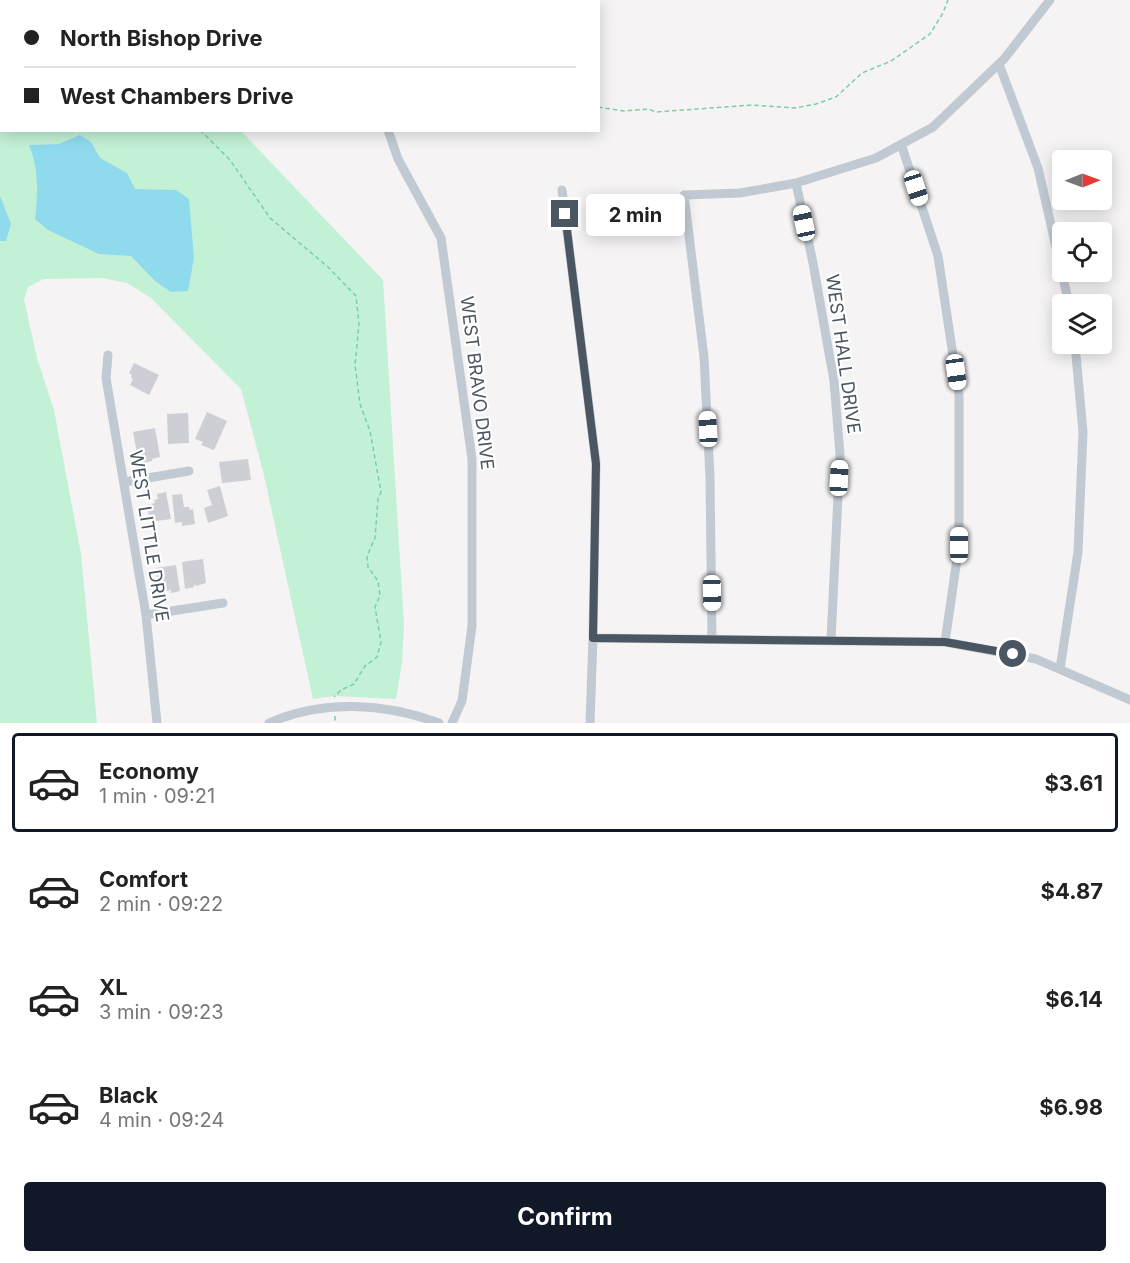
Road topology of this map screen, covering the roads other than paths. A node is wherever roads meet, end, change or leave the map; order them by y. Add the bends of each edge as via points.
1 (1050, 0) edge
2 (999, 64) junction
3 (389, 132) edge
4 (902, 144) junction
5 (796, 183) junction
6 (562, 190) dead end
7 (1068, 294) edge
8 (1076, 354) edge
9 (108, 355) dead end
10 (189, 471) dead end
11 (124, 482) junction
12 (223, 603) dead end
13 (146, 615) junction
14 (593, 638) junction
15 (712, 639) junction
16 (831, 640) junction
17 (945, 642) junction
18 (1060, 669) junction
19 (1130, 700) edge
20 (157, 723) edge
21 (269, 723) edge
22 (439, 723) edge
23 (452, 723) edge
24 (590, 723) edge

1 - 2 street
2 - 4 street via 933,127
2 - 7 street via 1038,168
3 - 23 street, WEST BRAVO DRIVE via 398,159 441,238 472,459 472,626 462,701
4 - 5 street via 876,158
4 - 17 street via 938,256 959,396 959,545
5 - 15 street via 740,193 684,195 704,357
5 - 16 street, WEST HALL DRIVE via 834,381 840,455
6 - 14 street via 596,464
8 - 18 street via 1083,432 1078,552
9 - 11 street, WEST LITTLE DRIVE via 106,378
10 - 11 street
11 - 13 street, WEST LITTLE DRIVE
12 - 13 street
13 - 20 street, WEST LITTLE DRIVE
14 - 15 street
14 - 24 street
15 - 16 street
16 - 17 street
17 - 18 street via 1036,659
18 - 19 street
21 - 22 street via 288,714 366,706 411,713

